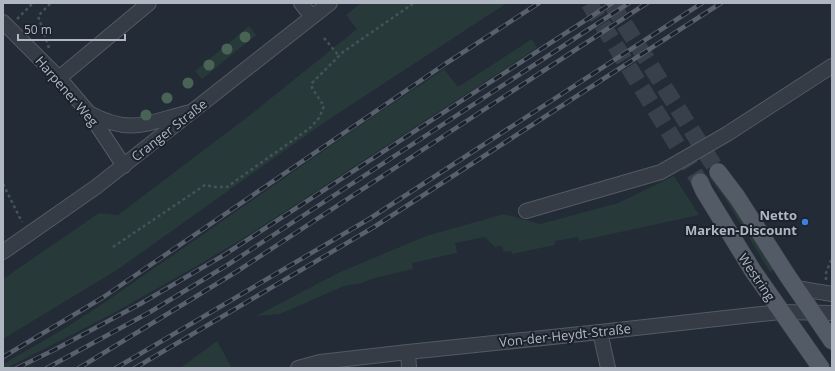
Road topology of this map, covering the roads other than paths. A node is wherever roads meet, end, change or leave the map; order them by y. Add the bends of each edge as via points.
1 (149, 3) edge
2 (301, 3) edge
3 (330, 3) edge
4 (312, 17) junction
5 (3, 22) edge
6 (832, 66) edge
7 (59, 78) junction
8 (195, 111) junction
9 (89, 113) junction
10 (124, 166) junction
11 (718, 172) tunnel mouth
12 (700, 182) tunnel mouth
13 (526, 211) dead end
14 (3, 252) edge
15 (796, 288) junction
16 (830, 294) edge
17 (781, 312) junction
18 (812, 312) junction
19 (832, 313) edge
20 (600, 332) junction
21 (832, 341) edge
22 (408, 352) junction
23 (298, 368) edge
24 (409, 368) edge
25 (608, 368) edge
26 (820, 368) edge

1 - 7 street
2 - 4 street
3 - 4 street, Cranger Straße
4 - 8 street, Cranger Straße
5 - 7 street, Harpener Weg
6 - 13 street via 727,134 660,172
7 - 9 street, Harpener Weg
8 - 9 street via 150,124 132,126 103,121
8 - 10 street, Cranger Straße
9 - 10 street, Harpener Weg
10 - 14 street, Cranger Straße
11 - 15 main road, Westring via 738,196
12 - 17 main road, Westring via 732,239
15 - 16 street
15 - 18 main road, Westring
17 - 18 street, Von-der-Heydt-Straße
17 - 20 street, Von-der-Heydt-Straße
17 - 26 main road, Westring
18 - 19 street, Von-der-Heydt-Straße
18 - 21 main road, Westring
20 - 22 street, Von-der-Heydt-Straße
20 - 25 street
22 - 23 street, Von-der-Heydt-Straße via 320,362
22 - 24 street

